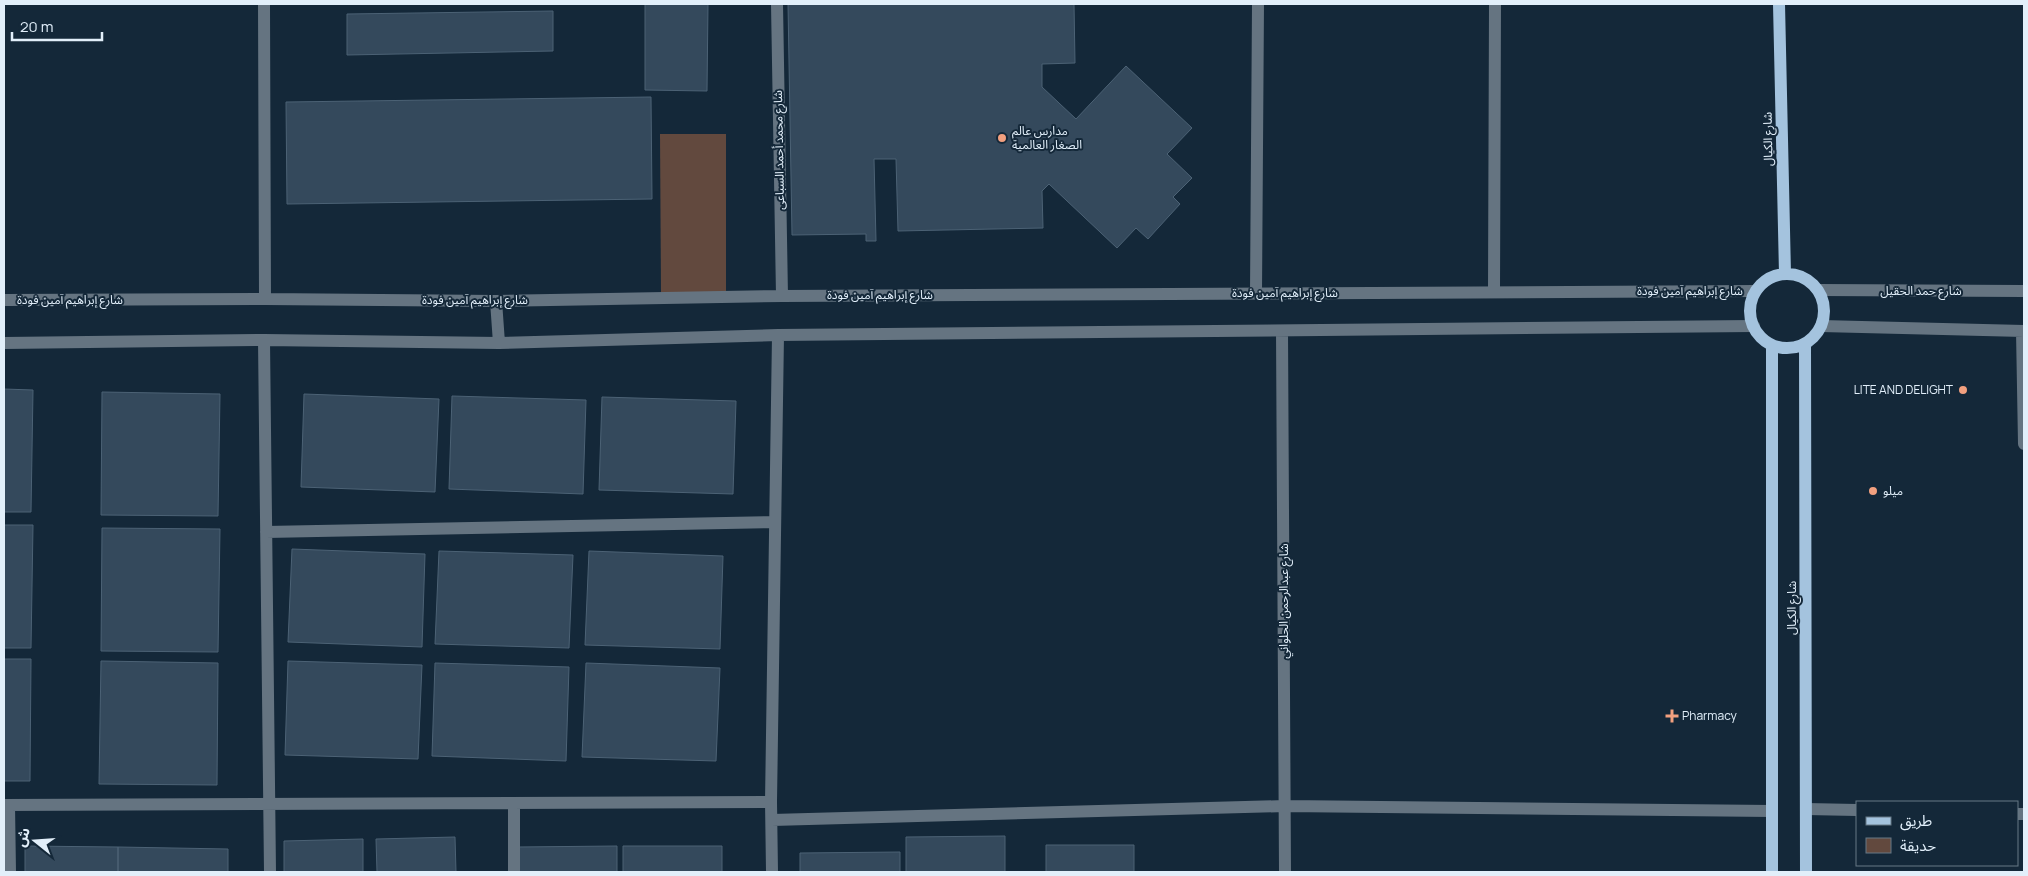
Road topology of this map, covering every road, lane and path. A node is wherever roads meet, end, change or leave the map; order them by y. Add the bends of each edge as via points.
1 (264, 4) edge
2 (777, 4) edge
3 (1258, 4) edge
4 (1495, 4) edge
5 (1779, 4) edge
6 (1785, 274) junction
7 (1756, 290) junction
8 (1818, 290) junction
9 (2024, 291) edge
10 (1494, 292) junction
11 (1256, 293) junction
12 (782, 296) junction
13 (265, 299) junction
14 (4, 300) edge
15 (496, 301) junction
16 (1754, 326) junction
17 (1821, 326) junction
18 (1282, 331) junction
19 (2023, 331) edge
20 (778, 335) junction
21 (264, 340) junction
22 (4, 343) edge
23 (499, 343) junction
24 (1805, 344) junction
25 (1772, 345) junction
26 (2024, 444) edge
27 (775, 522) junction
28 (266, 532) junction
29 (771, 802) junction
30 (514, 803) junction
31 (269, 804) junction
32 (6, 805) edge
33 (1285, 806) junction
34 (1806, 809) junction
35 (1856, 810) edge
36 (1772, 811) junction
37 (772, 820) junction
38 (10, 872) edge
39 (270, 872) edge
40 (514, 872) edge
41 (772, 872) edge
42 (1285, 872) edge
43 (1772, 872) edge
44 (1806, 872) edge

1 - 13 street
2 - 12 street, شارع محمد أحمد السباعى
3 - 11 street
4 - 10 street
5 - 6 main road, شارع الكيال
6 - 7 main road via 1769,278
6 - 8 main road via 1805,278
7 - 10 street, شارع إبراهيم آمين فودة
7 - 16 main road via 1750,309
8 - 9 street, شارع حمد الحقيل
8 - 17 main road via 1824,308
10 - 11 street, شارع إبراهيم آمين فودة
11 - 12 street, شارع إبراهيم آمين فودة
12 - 15 street, شارع إبراهيم آمين فودة
13 - 14 street, شارع إبراهيم آمين فودة
13 - 15 street, شارع إبراهيم آمين فودة
15 - 23 street
16 - 18 street
16 - 25 main road via 1759,335
17 - 19 street
17 - 24 main road
18 - 20 street
18 - 33 street, شارع عبدالرحمن الحلواني
19 - 26 street
20 - 23 street
20 - 27 street
21 - 22 street
21 - 23 street
21 - 28 street
24 - 25 main road via 1793,348
24 - 34 main road, شارع الكيال
25 - 36 main road, شارع الكيال
27 - 28 street
27 - 29 street
28 - 31 street
29 - 30 street
29 - 37 street
30 - 31 street
30 - 40 street
31 - 32 street
31 - 39 street
32 - 38 street
33 - 36 street
33 - 37 street
33 - 42 street, شارع عبدالرحمن الحلواني
34 - 35 street
34 - 44 main road, شارع الكيال
36 - 43 main road, شارع الكيال
37 - 41 street

